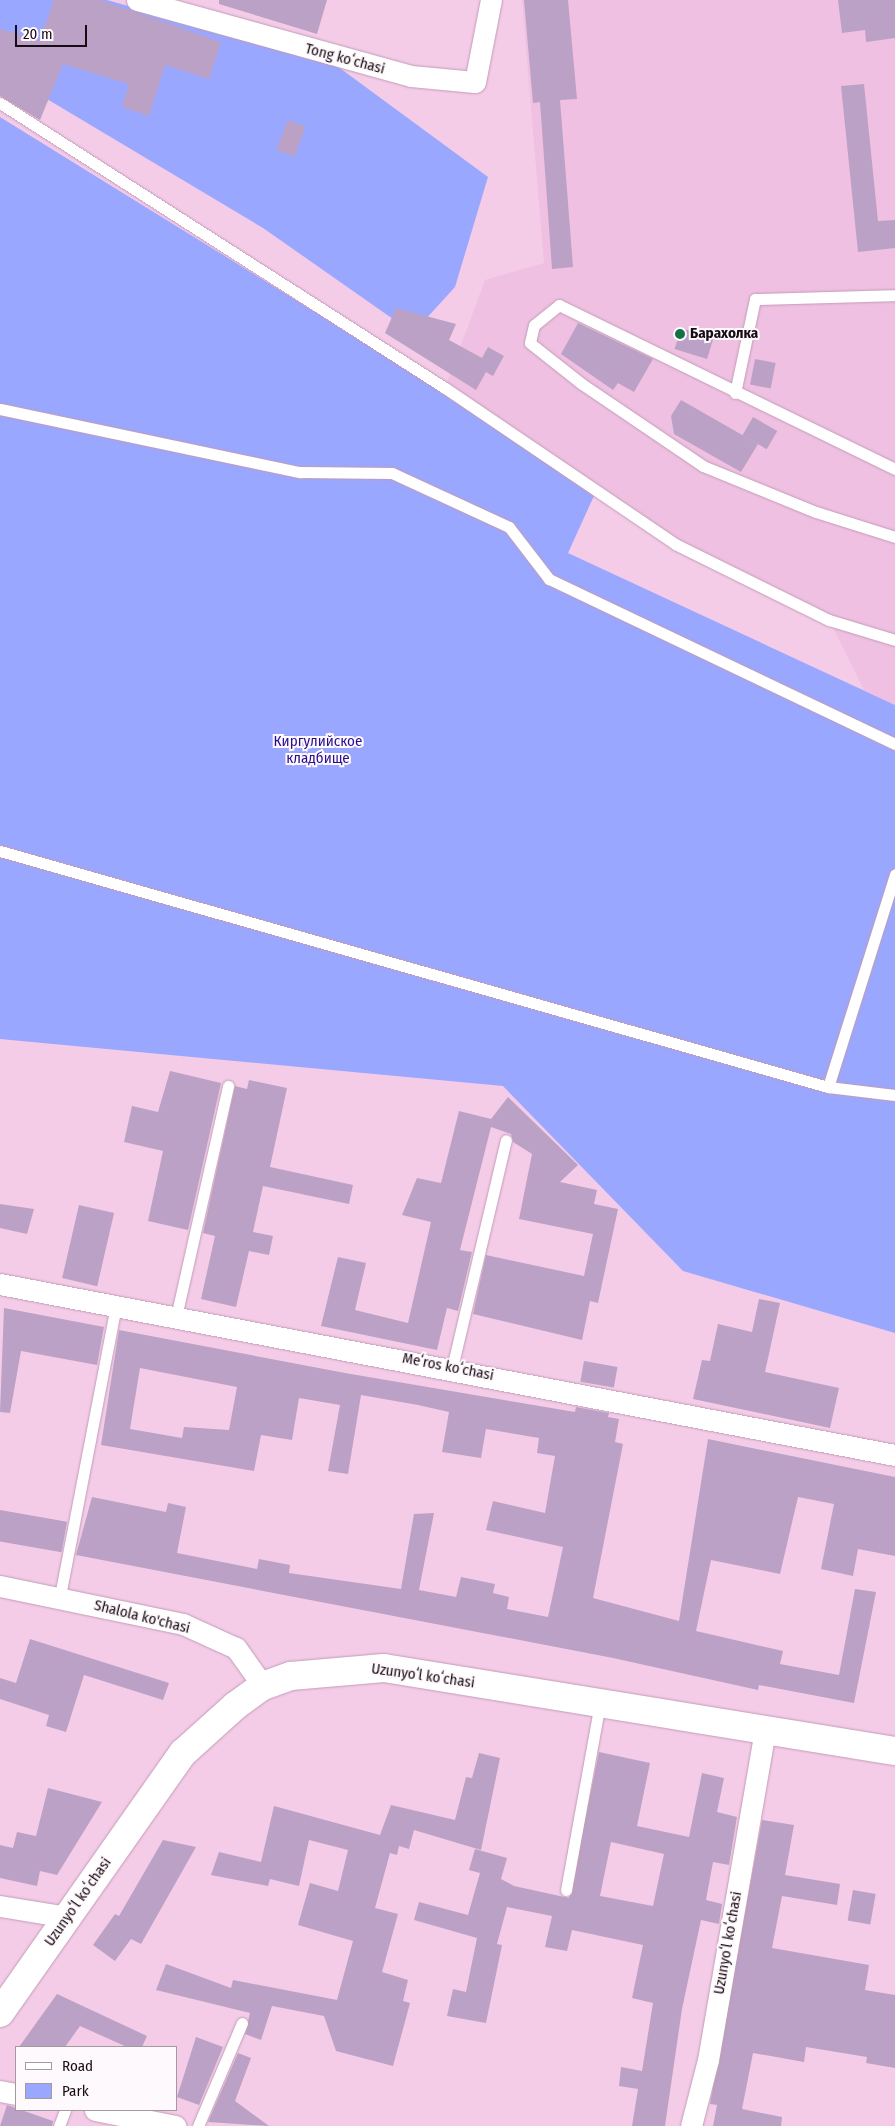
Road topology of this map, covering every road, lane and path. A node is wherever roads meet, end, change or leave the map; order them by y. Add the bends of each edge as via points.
1 (137, 0) edge
2 (491, 0) edge
3 (0, 103) edge
4 (895, 295) edge
5 (735, 393) junction
6 (0, 409) edge
7 (895, 466) edge
8 (895, 537) edge
9 (895, 640) edge
10 (895, 744) edge
11 (0, 851) edge
12 (895, 874) edge
13 (228, 1086) dead end
14 (828, 1087) junction
15 (895, 1095) edge
16 (506, 1140) dead end
17 (0, 1284) edge
18 (116, 1305) junction
19 (176, 1317) junction
20 (452, 1368) junction
21 (895, 1455) edge
22 (0, 1586) edge
23 (60, 1596) junction
24 (263, 1686) junction
25 (600, 1703) junction
26 (765, 1730) junction
27 (895, 1751) edge
28 (566, 1890) dead end
29 (0, 1906) edge
30 (68, 1917) junction
31 (0, 2013) edge
32 (242, 2023) dead end
33 (0, 2091) edge
34 (15, 2094) edge
35 (65, 2111) edge
36 (100, 2111) edge
37 (59, 2126) edge
38 (175, 2126) edge
39 (198, 2126) edge
40 (692, 2126) edge

1 - 2 street, Tong koʻchasi via 411,76 475,82
3 - 9 lane via 445,388 675,544 829,620
4 - 5 lane via 755,299
5 - 7 lane
5 - 8 lane via 559,305 534,325 530,343 582,384 703,466 816,512
6 - 10 lane via 300,472 392,473 509,527 550,579
11 - 14 lane
12 - 14 lane
13 - 19 lane
14 - 15 lane
16 - 20 lane
17 - 18 street, Meʻros koʻchasi
18 - 19 street, Meʻros koʻchasi
18 - 23 lane
19 - 20 street, Meʻros koʻchasi
20 - 21 street, Meʻros koʻchasi
22 - 23 street, Shalola ko'chasi
23 - 24 street, Shalola ko'chasi via 183,1624 236,1648
24 - 25 main road, Uzunyoʻl koʻchasi via 322,1671 384,1668
24 - 30 main road, Uzunyoʻl koʻchasi via 183,1753
25 - 26 main road, Uzunyoʻl koʻchasi
25 - 28 lane
26 - 27 main road, Uzunyoʻl koʻchasi
26 - 40 street, Uzunyoʻl koʻchasi via 708,2060
29 - 30 street
30 - 31 main road, Uzunyoʻl koʻchasi
32 - 39 lane
33 - 34 street
35 - 37 lane
36 - 38 street

